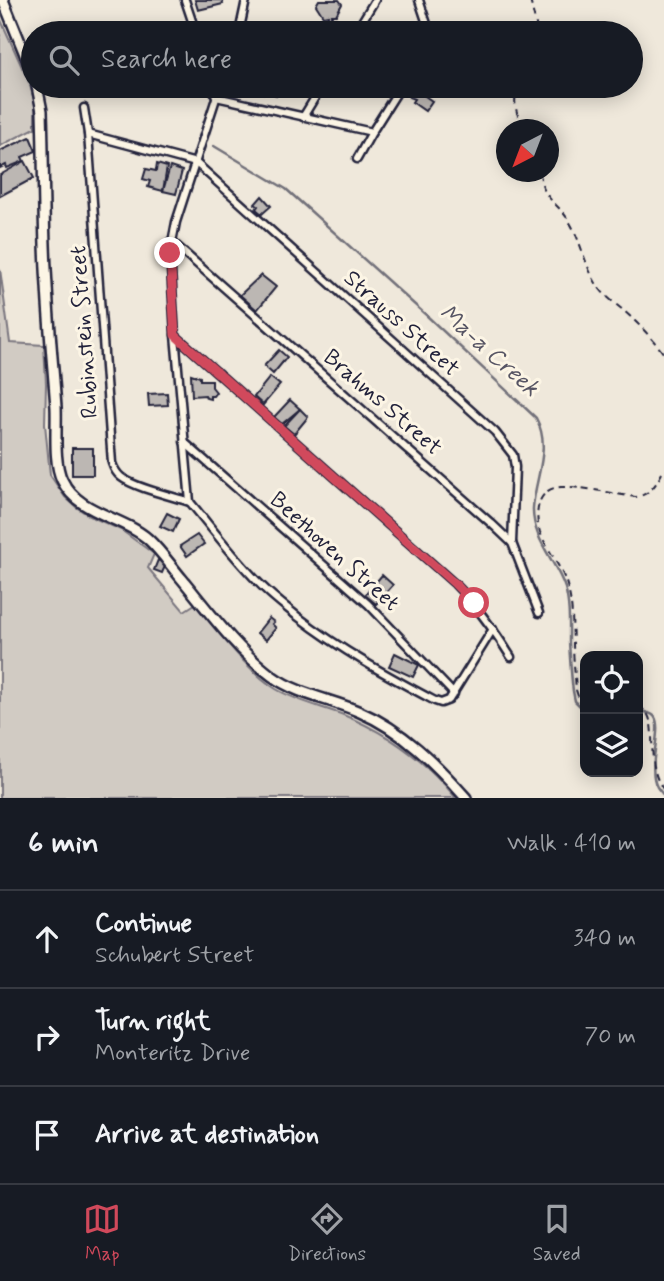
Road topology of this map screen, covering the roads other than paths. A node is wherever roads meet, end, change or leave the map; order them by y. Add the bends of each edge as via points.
1 (3, 0) edge
2 (185, 0) edge
3 (246, 0) edge
4 (375, 0) edge
5 (419, 0) edge
6 (192, 21) edge
7 (242, 21) edge
8 (362, 21) edge
9 (426, 21) edge
10 (21, 44) edge
11 (39, 98) edge
12 (216, 98) edge
13 (220, 98) edge
14 (315, 98) edge
15 (393, 98) edge
16 (84, 108) dead end
17 (303, 117) junction
18 (372, 132) junction
19 (88, 134) junction
20 (357, 159) dead end
21 (196, 163) junction
22 (171, 241) junction
23 (175, 335) junction
24 (184, 443) junction
25 (190, 502) junction
26 (512, 543) junction
27 (539, 613) dead end
28 (493, 629) junction
29 (511, 657) dead end
30 (454, 694) junction
31 (466, 798) edge

1 - 10 main road
2 - 6 street
3 - 7 street
4 - 8 street
5 - 9 street
11 - 31 main road via 57,462 63,482 90,508 148,539 228,634 272,676 305,694 362,712 387,727 431,760
12 - 21 street
13 - 17 street
14 - 17 street
15 - 18 street
16 - 19 street, Rubinstein Street
17 - 18 street
18 - 20 street
19 - 21 street
19 - 25 street, Rubinstein Street via 112,463 122,478
21 - 22 street
21 - 26 street, Strauss Street via 500,438 513,455
22 - 23 street
22 - 26 street, Brahms Street
23 - 24 street
23 - 28 street via 455,584
24 - 25 street
24 - 30 street, Beethoven Street via 368,604
25 - 30 street via 265,590 321,634 435,701 445,703
26 - 27 street, Brahms Street
28 - 29 street
28 - 30 street

